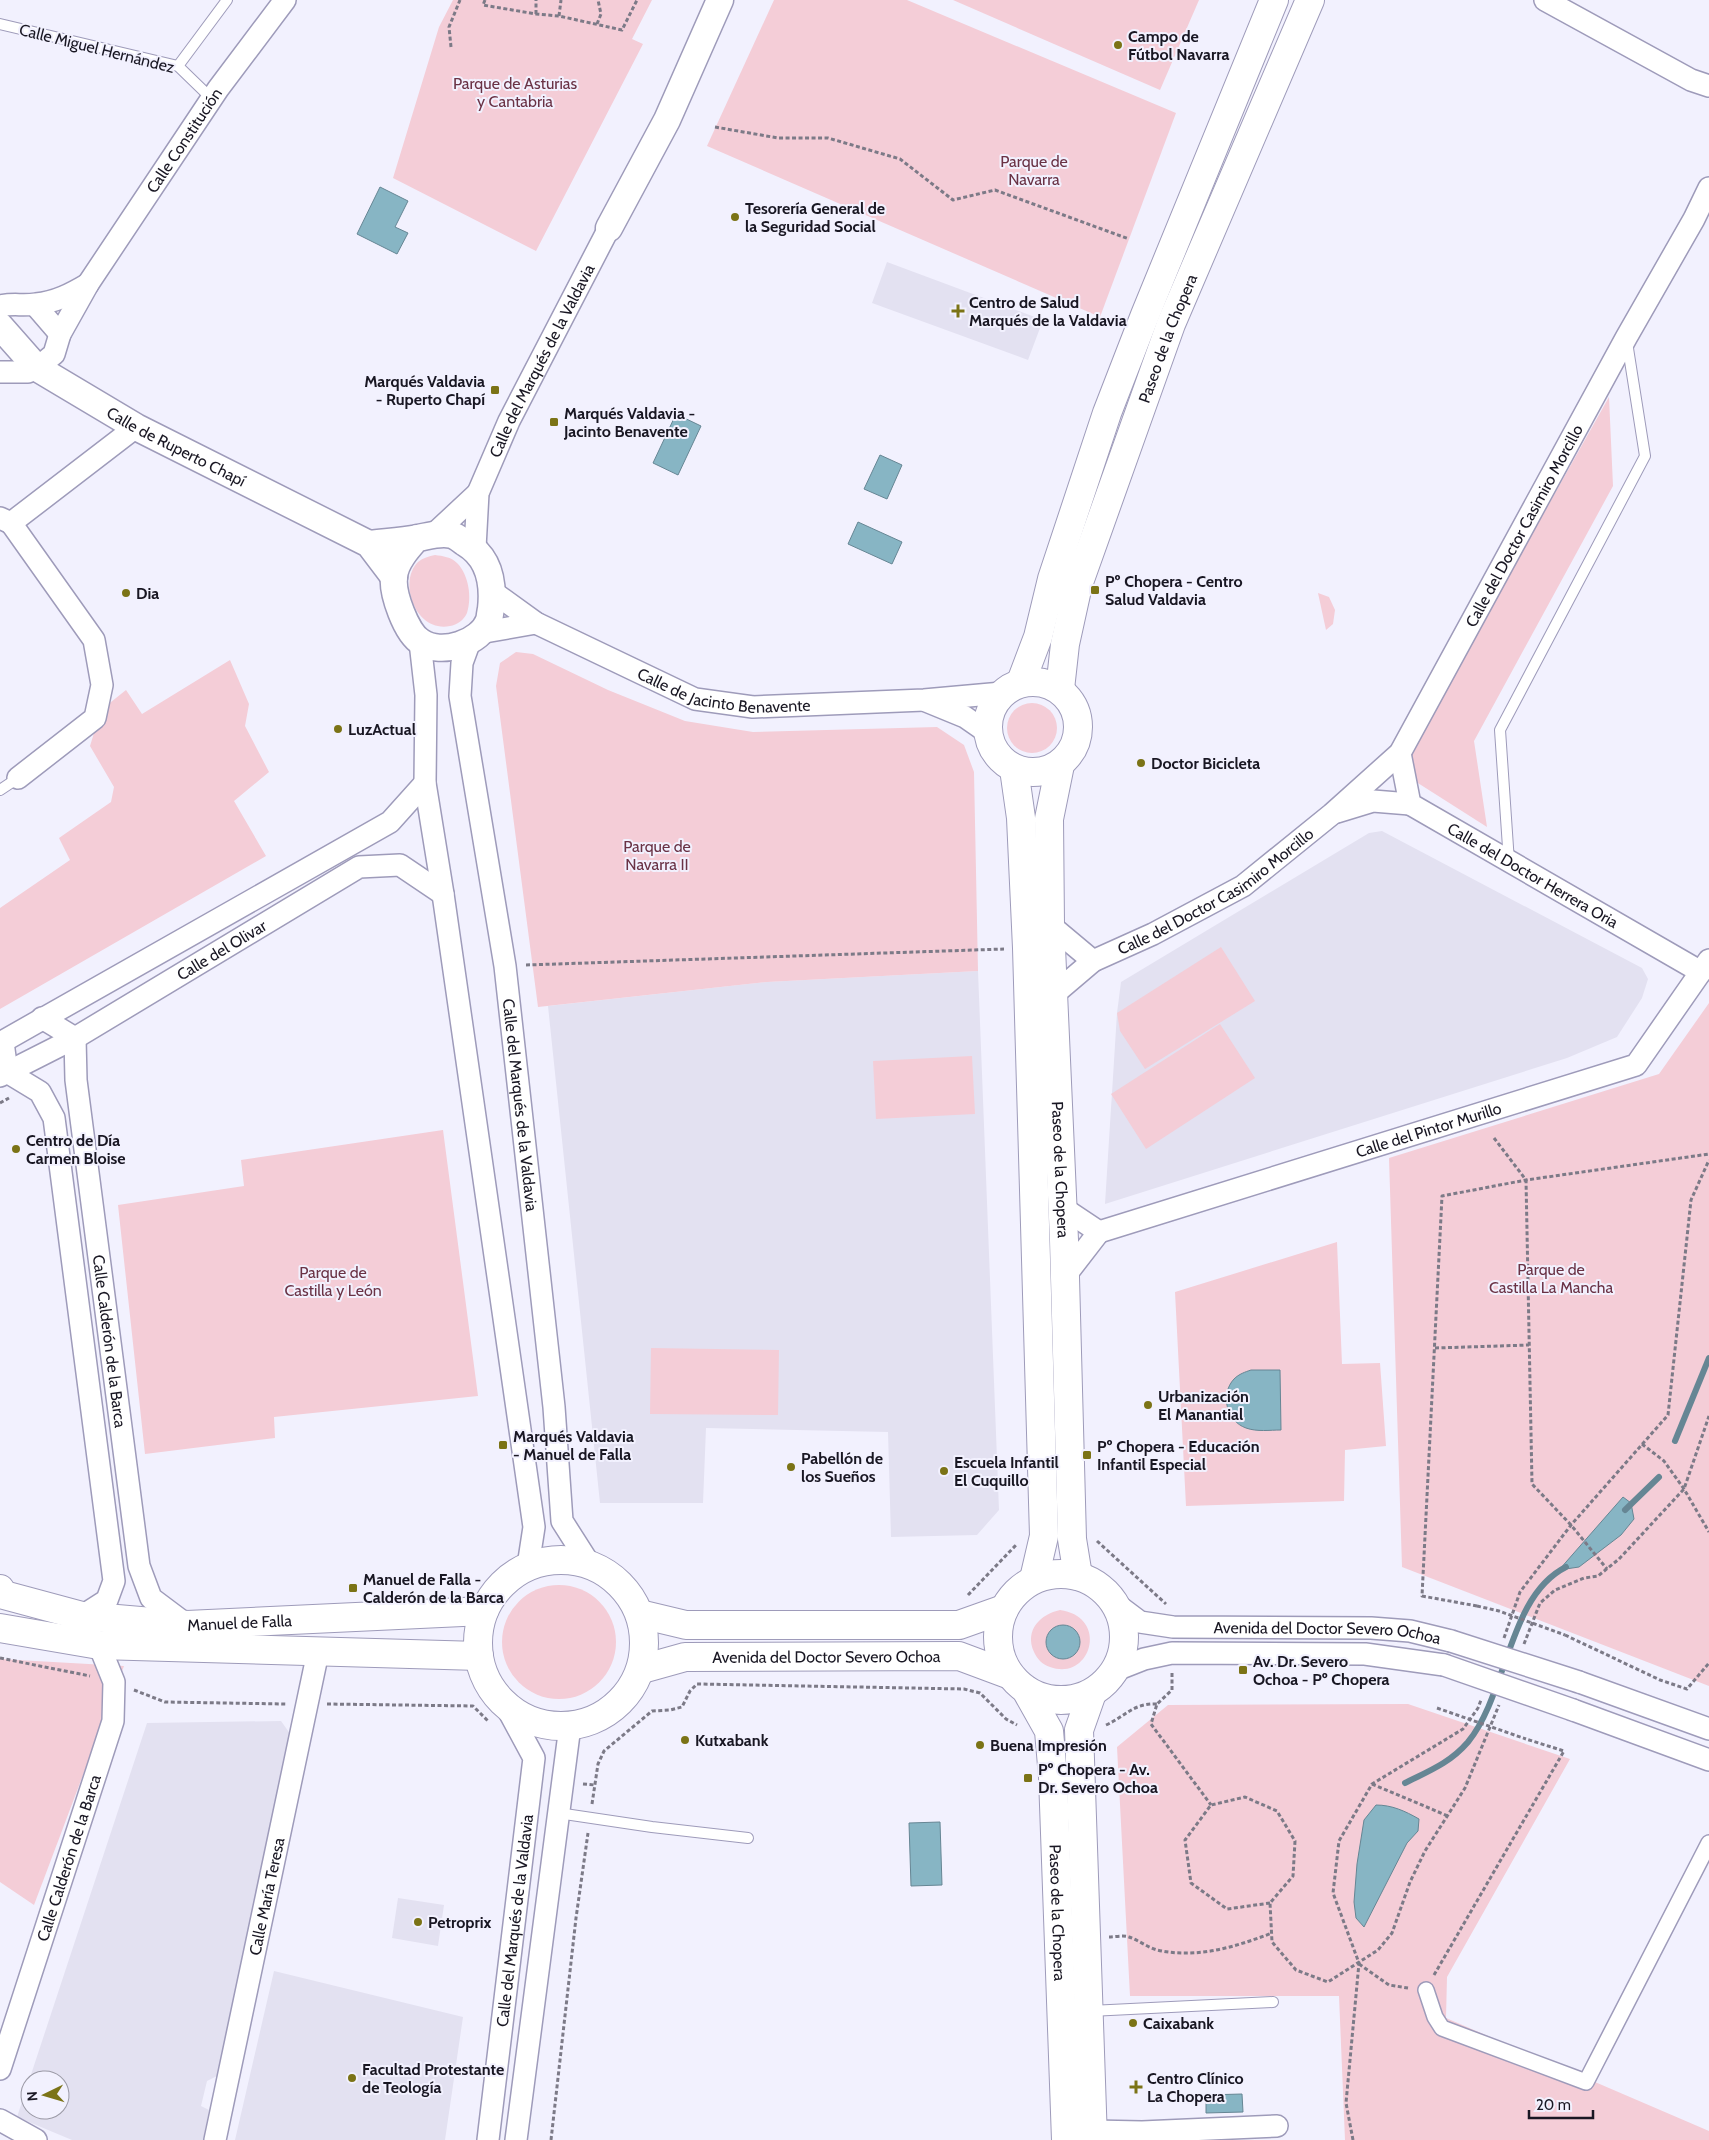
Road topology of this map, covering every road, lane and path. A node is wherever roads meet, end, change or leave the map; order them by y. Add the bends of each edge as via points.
1 (227, 0) edge
2 (285, 0) edge
3 (460, 0) edge
4 (485, 0) edge
5 (536, 0) edge
6 (561, 0) edge
7 (598, 0) edge
8 (637, 0) edge
9 (715, 0) edge
10 (720, 0) edge
11 (1274, 0) edge
12 (1310, 0) edge
13 (1545, 0) edge
14 (536, 14) junction
15 (559, 16) junction
16 (0, 24) edge
17 (597, 24) junction
18 (451, 47) dead end
19 (178, 66) junction
20 (1700, 83) edge
21 (212, 99) junction
22 (1709, 101) edge
23 (715, 127) dead end
24 (1709, 188) edge
25 (1709, 204) edge
26 (1701, 217) edge
27 (609, 228) junction
28 (1129, 239) dead end
29 (88, 284) junction
30 (35, 305) junction
31 (0, 306) edge
32 (0, 326) edge
33 (60, 334) junction
34 (1626, 338) junction
35 (37, 368) junction
36 (0, 372) edge
37 (136, 427) junction
38 (478, 493) junction
39 (6, 520) edge
40 (426, 536) junction
41 (369, 544) junction
42 (474, 548) junction
43 (394, 576) junction
44 (492, 592) junction
45 (536, 623) junction
46 (474, 637) junction
47 (420, 642) junction
48 (1012, 687) junction
49 (1060, 689) junction
50 (924, 700) junction
51 (988, 733) junction
52 (1400, 754) junction
53 (1060, 765) junction
54 (1014, 769) junction
55 (18, 778) joint
56 (425, 784) junction
57 (0, 790) edge
58 (1410, 804) junction
59 (1332, 814) junction
60 (1510, 863) junction
61 (443, 894) junction
62 (1050, 926) junction
63 (1027, 948) junction
64 (1092, 961) junction
65 (505, 966) junction
66 (1705, 966) edge
67 (1053, 995) junction
68 (42, 1018) junction
69 (75, 1038) junction
70 (1, 1043) edge
71 (4, 1074) edge
72 (9, 1098) dead end
73 (0, 1103) edge
74 (1494, 1138) dead end
75 (1709, 1154) edge
76 (1526, 1180) junction
77 (1063, 1208) junction
78 (1099, 1232) junction
79 (1065, 1276) junction
80 (1529, 1345) junction
81 (1435, 1348) junction
82 (1709, 1416) edge
83 (1642, 1444) dead end
84 (1684, 1489) junction
85 (1709, 1532) edge
86 (1044, 1536) junction
87 (1072, 1539) junction
88 (590, 1565) junction
89 (528, 1566) junction
90 (1607, 1569) junction
91 (1078, 1576) junction
92 (1034, 1579) junction
93 (0, 1589) edge
94 (1116, 1604) junction
95 (1004, 1609) junction
96 (484, 1611) junction
97 (640, 1614) junction
98 (82, 1616) junction
99 (187, 1625) junction
100 (959, 1625) junction
101 (1173, 1627) junction
102 (0, 1628) edge
103 (99, 1645) junction
104 (1522, 1649) dead end
105 (318, 1652) junction
106 (1172, 1654) junction
107 (479, 1656) junction
108 (0, 1658) edge
109 (1709, 1663) edge
110 (642, 1669) junction
111 (1116, 1670) junction
112 (114, 1682) junction
113 (1018, 1683) junction
114 (1092, 1693) junction
115 (307, 1704) junction
116 (1500, 1704) dead end
117 (994, 1707) dead end
118 (1437, 1708) dead end
119 (501, 1718) junction
120 (570, 1726) junction
121 (1709, 1729) edge
122 (1709, 1760) edge
123 (563, 1782) junction
124 (1372, 1784) dead end
125 (595, 1785) junction
126 (1211, 1805) junction
127 (558, 1813) junction
128 (1448, 1816) junction
129 (590, 1818) junction
130 (748, 1838) dead end
131 (1709, 1843) edge
132 (1270, 1903) junction
133 (1272, 1933) junction
134 (1127, 1936) dead end
135 (1358, 1963) junction
136 (1426, 1990) junction
137 (1273, 2002) dead end
138 (1089, 2011) junction
139 (0, 2069) edge
140 (0, 2120) edge
141 (1276, 2126) dead end
142 (1093, 2136) edge
143 (36, 2140) edge
144 (215, 2140) edge
145 (488, 2140) edge
146 (516, 2140) edge
147 (551, 2140) edge
148 (1066, 2140) edge

1 - 19 lane
2 - 21 street, Calle Constitución
3 - 18 path via 449,27
4 - 14 path via 483,5
5 - 14 path
6 - 15 path
7 - 17 path via 601,14
8 - 17 path via 622,30
9 - 27 street, Calle del Marqués de la Valdavia via 684,47 622,176
10 - 27 street, Calle del Marqués de la Valdavia via 667,120
11 - 48 main road, Paseo de la Chopera via 1107,413 1052,579 1038,637
12 - 49 main road, Paseo de la Chopera via 1171,324 1078,585 1065,644
13 - 20 street
14 - 15 path
15 - 17 path
16 - 19 lane, Calle Miguel Hernández
19 - 21 lane, Calle Miguel Hernández
20 - 22 street
21 - 29 street, Calle Constitución
23 - 28 path via 778,138 828,138 900,159 954,200 995,190
24 - 26 street, Calle del Doctor Casimiro Morcillo
25 - 26 street, Calle del Doctor Casimiro Morcillo
26 - 34 street, Calle del Doctor Casimiro Morcillo
27 - 38 street, Calle del Marqués de la Valdavia via 509,421
29 - 30 street, Calle Constitución via 60,299
29 - 33 street, Calle Constitución
30 - 31 street, Calle Constitución via 10,303
30 - 33 street
32 - 35 street, Calle de Ruperto Chapí
33 - 35 street, Calle Constitución via 54,354
34 - 52 street, Calle del Doctor Casimiro Morcillo
34 - 60 lane via 1645,456 1500,730
35 - 36 street via 28,372
35 - 37 street, Calle de Ruperto Chapí
37 - 39 street
37 - 41 street, Calle de Ruperto Chapí
38 - 40 street, Calle del Marqués de la Valdavia
38 - 42 street, Calle del Marqués de la Valdavia
39 - 55 street via 94,640 102,685 95,718
40 - 41 street
40 - 42 street via 452,535
40 - 43 street via 406,550
41 - 43 street, Calle de Ruperto Chapí
42 - 44 street via 489,568
43 - 47 street via 398,606
44 - 45 street, Calle de Jacinto Benavente
44 - 46 street via 489,621
45 - 46 street
45 - 50 street, Calle de Jacinto Benavente via 695,699 753,707
46 - 47 street via 451,647 438,648
46 - 65 street, Calle del Marqués de la Valdavia via 462,663 460,696
47 - 56 street via 426,695
48 - 49 main road via 1042,681
48 - 50 street, Calle de Jacinto Benavente
48 - 51 main road via 990,711
49 - 53 main road via 1074,706 1080,727 1074,748
50 - 51 street via 965,717
51 - 54 main road via 996,754
52 - 58 street
52 - 59 street, Calle del Doctor Casimiro Morcillo
53 - 54 main road via 1029,773
53 - 62 main road, Paseo de la Chopera via 1049,819
54 - 63 main road, Paseo de la Chopera via 1021,818
55 - 57 lane
56 - 61 street
56 - 68 street, Calle del Olivar via 390,822
58 - 59 street, Calle del Doctor Casimiro Morcillo via 1373,801
58 - 60 street, Calle del Doctor Herrera Oria
59 - 64 street, Calle del Doctor Casimiro Morcillo via 1243,886 1153,934
60 - 66 street, Calle del Doctor Herrera Oria
61 - 69 street, Calle del Olivar via 400,865 359,867
61 - 89 street via 534,1527
62 - 64 street
62 - 67 main road, Paseo de la Chopera
63 - 65 path
63 - 86 main road, Paseo de la Chopera
64 - 67 street, Calle del Doctor Casimiro Morcillo
65 - 88 street, Calle del Marqués de la Valdavia via 553,1397 562,1521
66 - 78 street, Calle del Pintor Murillo via 1636,1065
67 - 77 main road, Paseo de la Chopera
68 - 69 street
68 - 70 street, Calle del Olivar
69 - 71 street, Calle del Olivar
69 - 99 street, Calle Calderón de la Barca via 76,1080 139,1566 151,1598
70 - 71 street
71 - 98 street, Calle Calderón de la Barca via 40,1092 54,1118 114,1581 107,1600
72 - 73 path
74 - 76 path
75 - 76 path
76 - 80 path
76 - 81 path via 1442,1196
77 - 78 street
77 - 79 main road, Paseo de la Chopera
78 - 79 street
79 - 87 main road, Paseo de la Chopera
80 - 81 path
80 - 90 path via 1532,1484
81 - 109 path, bridge via 1422,1596 1499,1610 1565,1635 1660,1680 1687,1689
82 - 84 path
83 - 84 path via 1664,1462
84 - 85 path
84 - 90 path
86 - 92 main road, Paseo de la Chopera
86 - 100 path via 1022,1539 974,1589 960,1604
87 - 91 main road, Paseo de la Chopera
87 - 101 path via 1099,1541 1170,1608
88 - 89 main road via 562,1560
88 - 97 main road via 625,1589
89 - 96 main road via 504,1583
90 - 104 path via 1598,1576 1555,1590 1540,1603
91 - 92 main road via 1056,1574
91 - 94 main road via 1100,1586
92 - 95 main road via 1016,1592
93 - 98 main road, Manuel de Falla via 4,1595
94 - 101 street, Avenida del Doctor Severo Ochoa via 1140,1622
94 - 111 main road via 1123,1620 1125,1637 1123,1654
95 - 100 main road, Avenida del Doctor Severo Ochoa
95 - 113 main road via 998,1632 1000,1654
96 - 99 main road, Manuel de Falla
96 - 107 main road via 478,1639
97 - 100 main road, Avenida del Doctor Severo Ochoa via 686,1625
97 - 110 main road via 645,1640
98 - 99 main road, Manuel de Falla
101 - 121 street, Avenida del Doctor Severo Ochoa, bridge via 1410,1631 1579,1682
102 - 103 main road, Manuel de Falla
103 - 105 main road, Manuel de Falla
103 - 112 street, Calle Calderón de la Barca
105 - 107 main road, Manuel de Falla
105 - 115 street, Calle María Teresa
106 - 111 street, Avenida del Doctor Severo Ochoa via 1144,1659
106 - 122 street, Avenida del Doctor Severo Ochoa, bridge via 1365,1654 1444,1665
106 - 126 path via 1172,1690 1157,1704 1151,1724
107 - 119 main road
108 - 112 path
110 - 113 main road, Avenida del Doctor Severo Ochoa via 685,1657 960,1656
110 - 120 main road via 630,1691 610,1712
111 - 114 main road via 1106,1684
112 - 115 path via 166,1702
112 - 139 street, Calle Calderón de la Barca via 113,1721
113 - 114 main road via 1047,1700 1070,1700
113 - 148 main road, Paseo de la Chopera via 1048,1731 1053,1777
114 - 138 main road, Paseo de la Chopera via 1079,1730
115 - 119 path via 473,1706
115 - 144 street, Calle María Teresa
116 - 128 path via 1465,1788
117 - 125 path via 980,1693 964,1689 697,1684 682,1707 652,1711 604,1751
118 - 136 path, bridge via 1564,1751
119 - 120 main road
119 - 145 street, Calle del Marqués de la Valdavia via 534,1758
120 - 123 street, Calle del Marqués de la Valdavia
123 - 125 path
123 - 127 street, Calle del Marqués de la Valdavia
124 - 128 path
125 - 129 path
126 - 132 path via 1185,1840 1191,1883 1227,1909
126 - 132 path via 1245,1797 1277,1811 1296,1841 1292,1876
127 - 129 lane
127 - 146 street, Calle del Marqués de la Valdavia
128 - 135 path via 1410,1882 1392,1933 1378,1950
129 - 130 lane
129 - 147 path
131 - 136 street via 1586,2082 1442,2028
132 - 133 path
133 - 134 path via 1235,1946 1190,1953 1156,1950
133 - 135 path via 1272,1942 1296,1970 1328,1982
135 - 136 path via 1390,1985
137 - 138 lane
138 - 142 main road, Paseo de la Chopera
140 - 143 street
141 - 142 street

